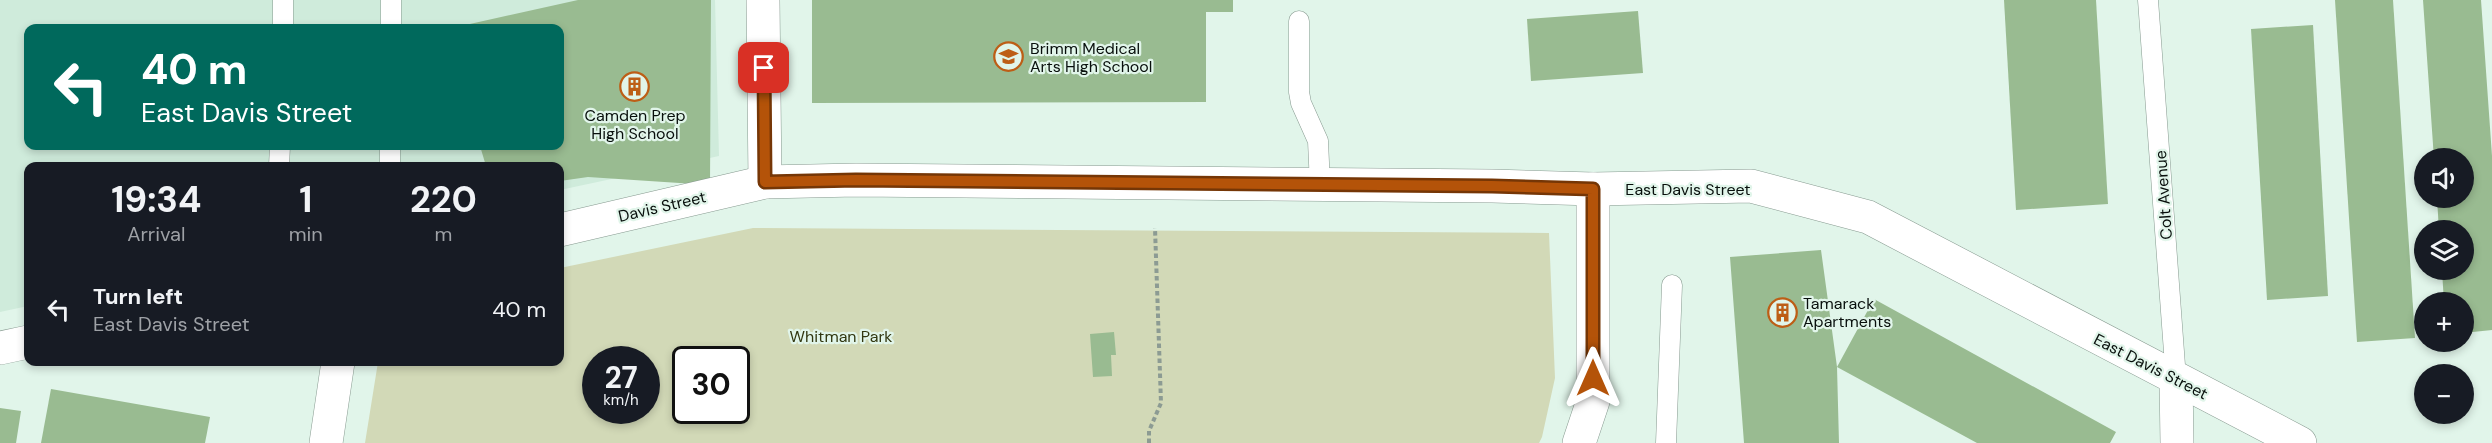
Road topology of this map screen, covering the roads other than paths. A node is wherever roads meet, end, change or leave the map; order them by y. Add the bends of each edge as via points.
1 (283, 0) edge
2 (391, 0) edge
3 (763, 0) edge
4 (2151, 4) edge
5 (1299, 21) dead end
6 (282, 24) edge
7 (391, 24) edge
8 (765, 182) junction
9 (1320, 184) junction
10 (1593, 189) junction
11 (564, 229) edge
12 (1672, 285) dead end
13 (24, 343) edge
14 (0, 348) edge
15 (337, 366) edge
16 (2176, 379) junction
17 (326, 443) edge
18 (1579, 443) edge
19 (1666, 443) edge
20 (2177, 443) edge
21 (2300, 443) edge

1 - 6 lane
2 - 7 lane
3 - 8 street
4 - 16 lane, Colt Avenue
5 - 9 lane via 1299,92 1318,141
8 - 9 street, East Davis Street
8 - 11 street, Davis Street
9 - 10 street, East Davis Street
10 - 16 street, East Davis Street via 1752,186 1868,217
10 - 18 street via 1593,401
12 - 19 lane
13 - 14 street
15 - 17 street
16 - 20 street
16 - 21 street, East Davis Street

